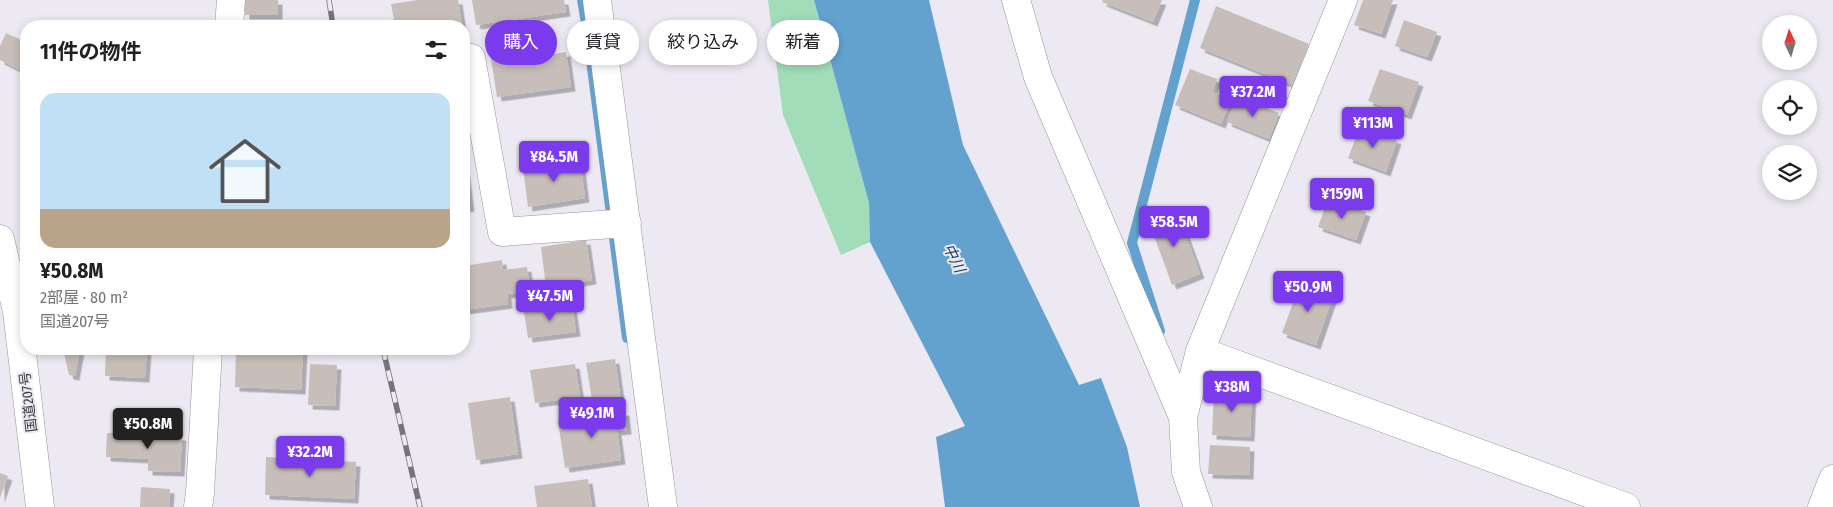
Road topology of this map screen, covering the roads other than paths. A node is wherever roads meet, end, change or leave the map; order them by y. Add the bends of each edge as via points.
1 (231, 0) edge
2 (597, 0) edge
3 (1016, 0) edge
4 (1343, 0) edge
5 (229, 20) edge
6 (470, 58) edge
7 (627, 223) junction
8 (0, 239) edge
9 (20, 337) edge
10 (1200, 351) junction
11 (22, 355) edge
12 (208, 355) edge
13 (1183, 417) junction
14 (1833, 479) edge
15 (40, 507) edge
16 (198, 507) edge
17 (663, 507) edge
18 (1198, 507) edge
19 (1626, 507) edge
20 (1822, 507) edge

1 - 5 main road
2 - 7 main road
3 - 13 main road via 1038,77
4 - 10 main road
6 - 7 main road via 502,232
7 - 17 main road
8 - 9 main road, 国道207号
10 - 13 main road
10 - 19 main road
11 - 15 main road, 国道207号
12 - 16 main road
13 - 18 main road via 1186,472
14 - 20 main road

